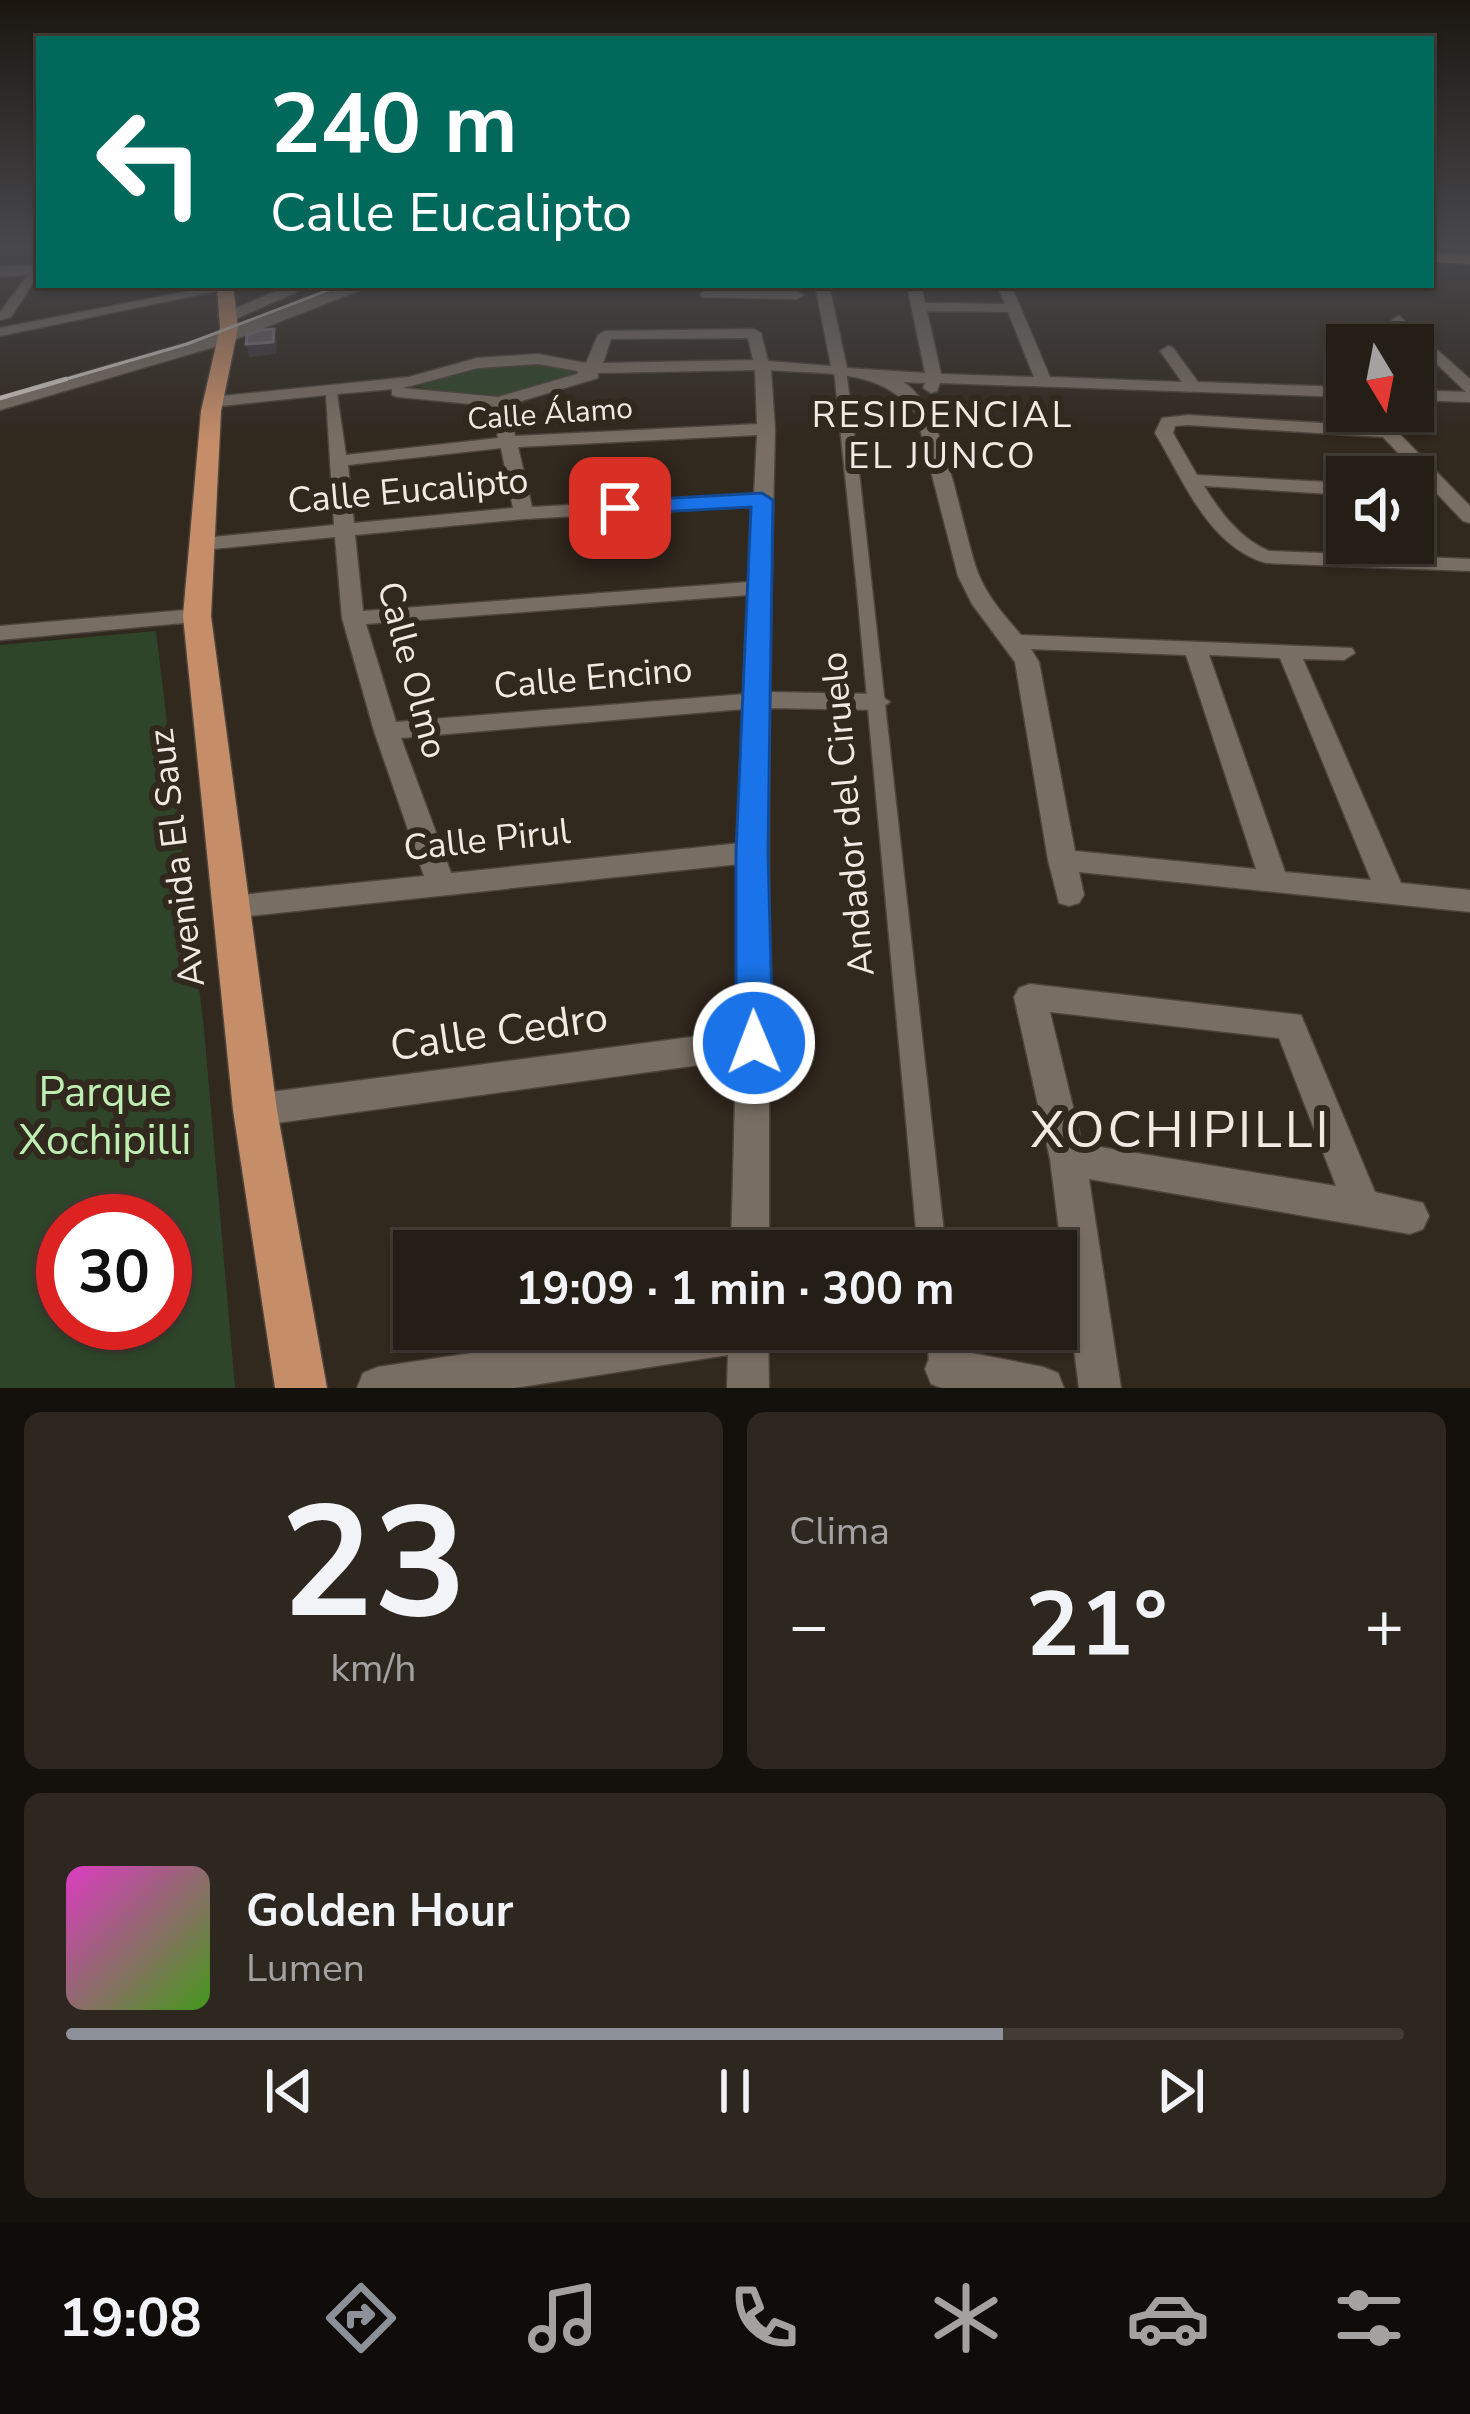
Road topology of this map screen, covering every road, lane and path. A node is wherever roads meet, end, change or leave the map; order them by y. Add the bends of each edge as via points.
1 (65, 312) edge
2 (155, 312) edge
3 (214, 312) edge
4 (216, 312) edge
5 (226, 312) edge
6 (828, 312) edge
7 (919, 312) edge
8 (1016, 312) edge
9 (1399, 320) dead end
10 (2, 324) edge
11 (677, 334) junction
12 (1168, 351) dead end
13 (681, 365) junction
14 (770, 369) junction
15 (840, 370) junction
16 (585, 372) junction
17 (872, 375) junction
18 (934, 378) junction
19 (1043, 380) junction
20 (1191, 383) junction
21 (0, 391) edge
22 (1326, 391) edge
23 (1470, 393) edge
24 (1434, 394) edge
25 (332, 398) junction
26 (499, 403) junction
27 (0, 404) edge
28 (212, 407) junction
29 (924, 412) junction
30 (1326, 428) edge
31 (766, 429) junction
32 (1389, 432) edge
33 (508, 442) junction
34 (338, 460) junction
35 (1195, 480) junction
36 (1326, 487) edge
37 (1434, 493) edge
38 (1448, 494) junction
39 (762, 500) junction
40 (524, 513) junction
41 (1470, 517) edge
42 (344, 530) junction
43 (203, 544) junction
44 (1470, 565) edge
45 (761, 588) junction
46 (197, 616) junction
47 (353, 618) junction
48 (0, 633) edge
49 (1018, 642) junction
50 (1195, 648) junction
51 (1289, 652) junction
52 (1344, 653) dead end
53 (760, 700) junction
54 (878, 702) junction
55 (386, 731) junction
56 (752, 852) junction
57 (1062, 860) junction
58 (1275, 883) junction
59 (440, 884) junction
60 (1390, 894) junction
61 (1069, 896) dead end
62 (1470, 901) edge
63 (231, 907) junction
64 (754, 1043) junction
65 (256, 1110) junction
66 (1068, 1159) junction
67 (1362, 1205) junction
68 (1410, 1216) dead end
69 (750, 1230) edge
70 (930, 1230) edge
71 (620, 1350) edge
72 (748, 1350) edge
73 (945, 1362) edge
74 (301, 1388) edge
75 (378, 1388) edge
76 (748, 1388) edge
77 (1043, 1388) edge
78 (1100, 1388) edge

1 - 10 street
2 - 10 street
3 - 27 main road
4 - 21 main road via 140,350
5 - 28 main road, Avenida El Sauz
6 - 15 street
7 - 18 street
8 - 19 street
9 - 23 street
11 - 13 street
11 - 14 street via 754,333
11 - 16 street via 605,335
12 - 20 street
13 - 14 street
13 - 16 street
14 - 15 street
14 - 16 street
14 - 31 street
15 - 17 street
15 - 54 street, Andador del Ciruelo
16 - 26 street
16 - 28 street via 538,359 477,363 410,382
17 - 18 street
17 - 29 street via 904,389
18 - 19 street
18 - 29 street
19 - 20 street
20 - 22 street
23 - 24 street
25 - 26 street via 410,391
25 - 28 street
25 - 34 street, Calle Olmo
26 - 33 street
28 - 43 main road, Avenida El Sauz
29 - 49 street via 976,592
30 - 35 street via 1168,422 1164,433
31 - 33 street, Calle Álamo
31 - 39 street
32 - 38 street
33 - 34 street, Calle Álamo
33 - 40 street
34 - 42 street, Calle Olmo
35 - 36 street
35 - 44 street via 1246,552
37 - 38 street
38 - 41 street
39 - 40 street, Calle Eucalipto
39 - 45 street
40 - 42 street, Calle Eucalipto
42 - 43 street, Calle Eucalipto
42 - 47 street, Calle Olmo
43 - 46 main road, Avenida El Sauz
45 - 47 street
45 - 53 street
46 - 48 street
46 - 63 main road, Avenida El Sauz
47 - 55 street, Calle Olmo
49 - 50 street
49 - 57 street
50 - 51 street
50 - 58 street
51 - 52 street
51 - 60 street
53 - 54 street, Calle Encino
53 - 55 street, Calle Encino
53 - 56 street
54 - 70 street, Andador del Ciruelo
55 - 59 street, Calle Olmo
56 - 59 street, Calle Pirul
56 - 64 street
57 - 58 street
57 - 61 street
58 - 60 street
59 - 63 street, Calle Pirul
60 - 62 street
63 - 65 main road, Avenida El Sauz
64 - 65 street, Calle Cedro
64 - 69 street
65 - 74 main road, Avenida El Sauz
66 - 67 street
66 - 67 street via 1030,997 1290,1025
66 - 78 street
67 - 68 street
71 - 75 street
72 - 76 street
73 - 77 street

